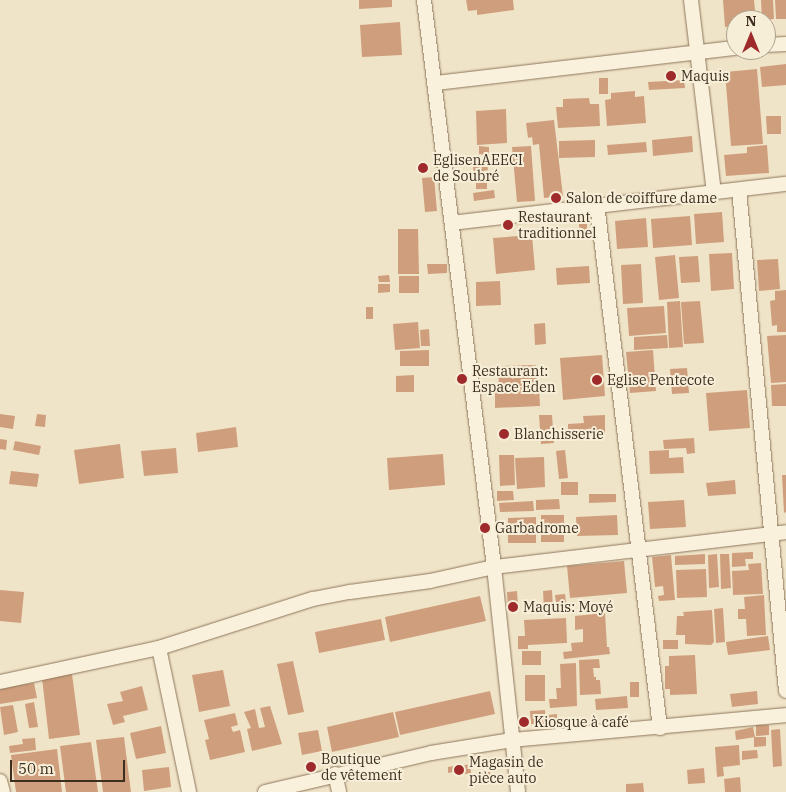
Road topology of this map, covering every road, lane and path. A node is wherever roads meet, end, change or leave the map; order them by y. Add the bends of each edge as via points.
1 (424, 0) edge
2 (691, 0) edge
3 (726, 49) edge
4 (697, 51) junction
5 (436, 83) junction
6 (786, 184) edge
7 (739, 190) junction
8 (714, 193) junction
9 (598, 204) junction
10 (452, 223) junction
11 (786, 532) edge
12 (772, 534) junction
13 (639, 548) junction
14 (494, 568) junction
15 (159, 648) junction
16 (0, 682) edge
17 (786, 691) edge
18 (786, 715) edge
19 (660, 728) junction
20 (512, 740) junction
21 (335, 774) junction
22 (0, 781) edge
23 (2, 792) edge
24 (189, 792) edge
25 (265, 792) edge
26 (339, 792) edge
27 (518, 792) edge

1 - 5 street
2 - 4 street
3 - 4 street
4 - 5 street
4 - 8 street
5 - 10 street
6 - 7 street
7 - 8 street
7 - 12 street
8 - 9 street
9 - 10 street
9 - 13 street
10 - 14 street
11 - 12 street
12 - 13 street
12 - 17 street
13 - 14 street
13 - 19 street
14 - 15 street via 312,599
14 - 20 street
15 - 16 street
15 - 24 street
18 - 19 street
19 - 20 street
20 - 21 street via 431,753
20 - 27 street
21 - 25 street
21 - 26 street
22 - 23 street

